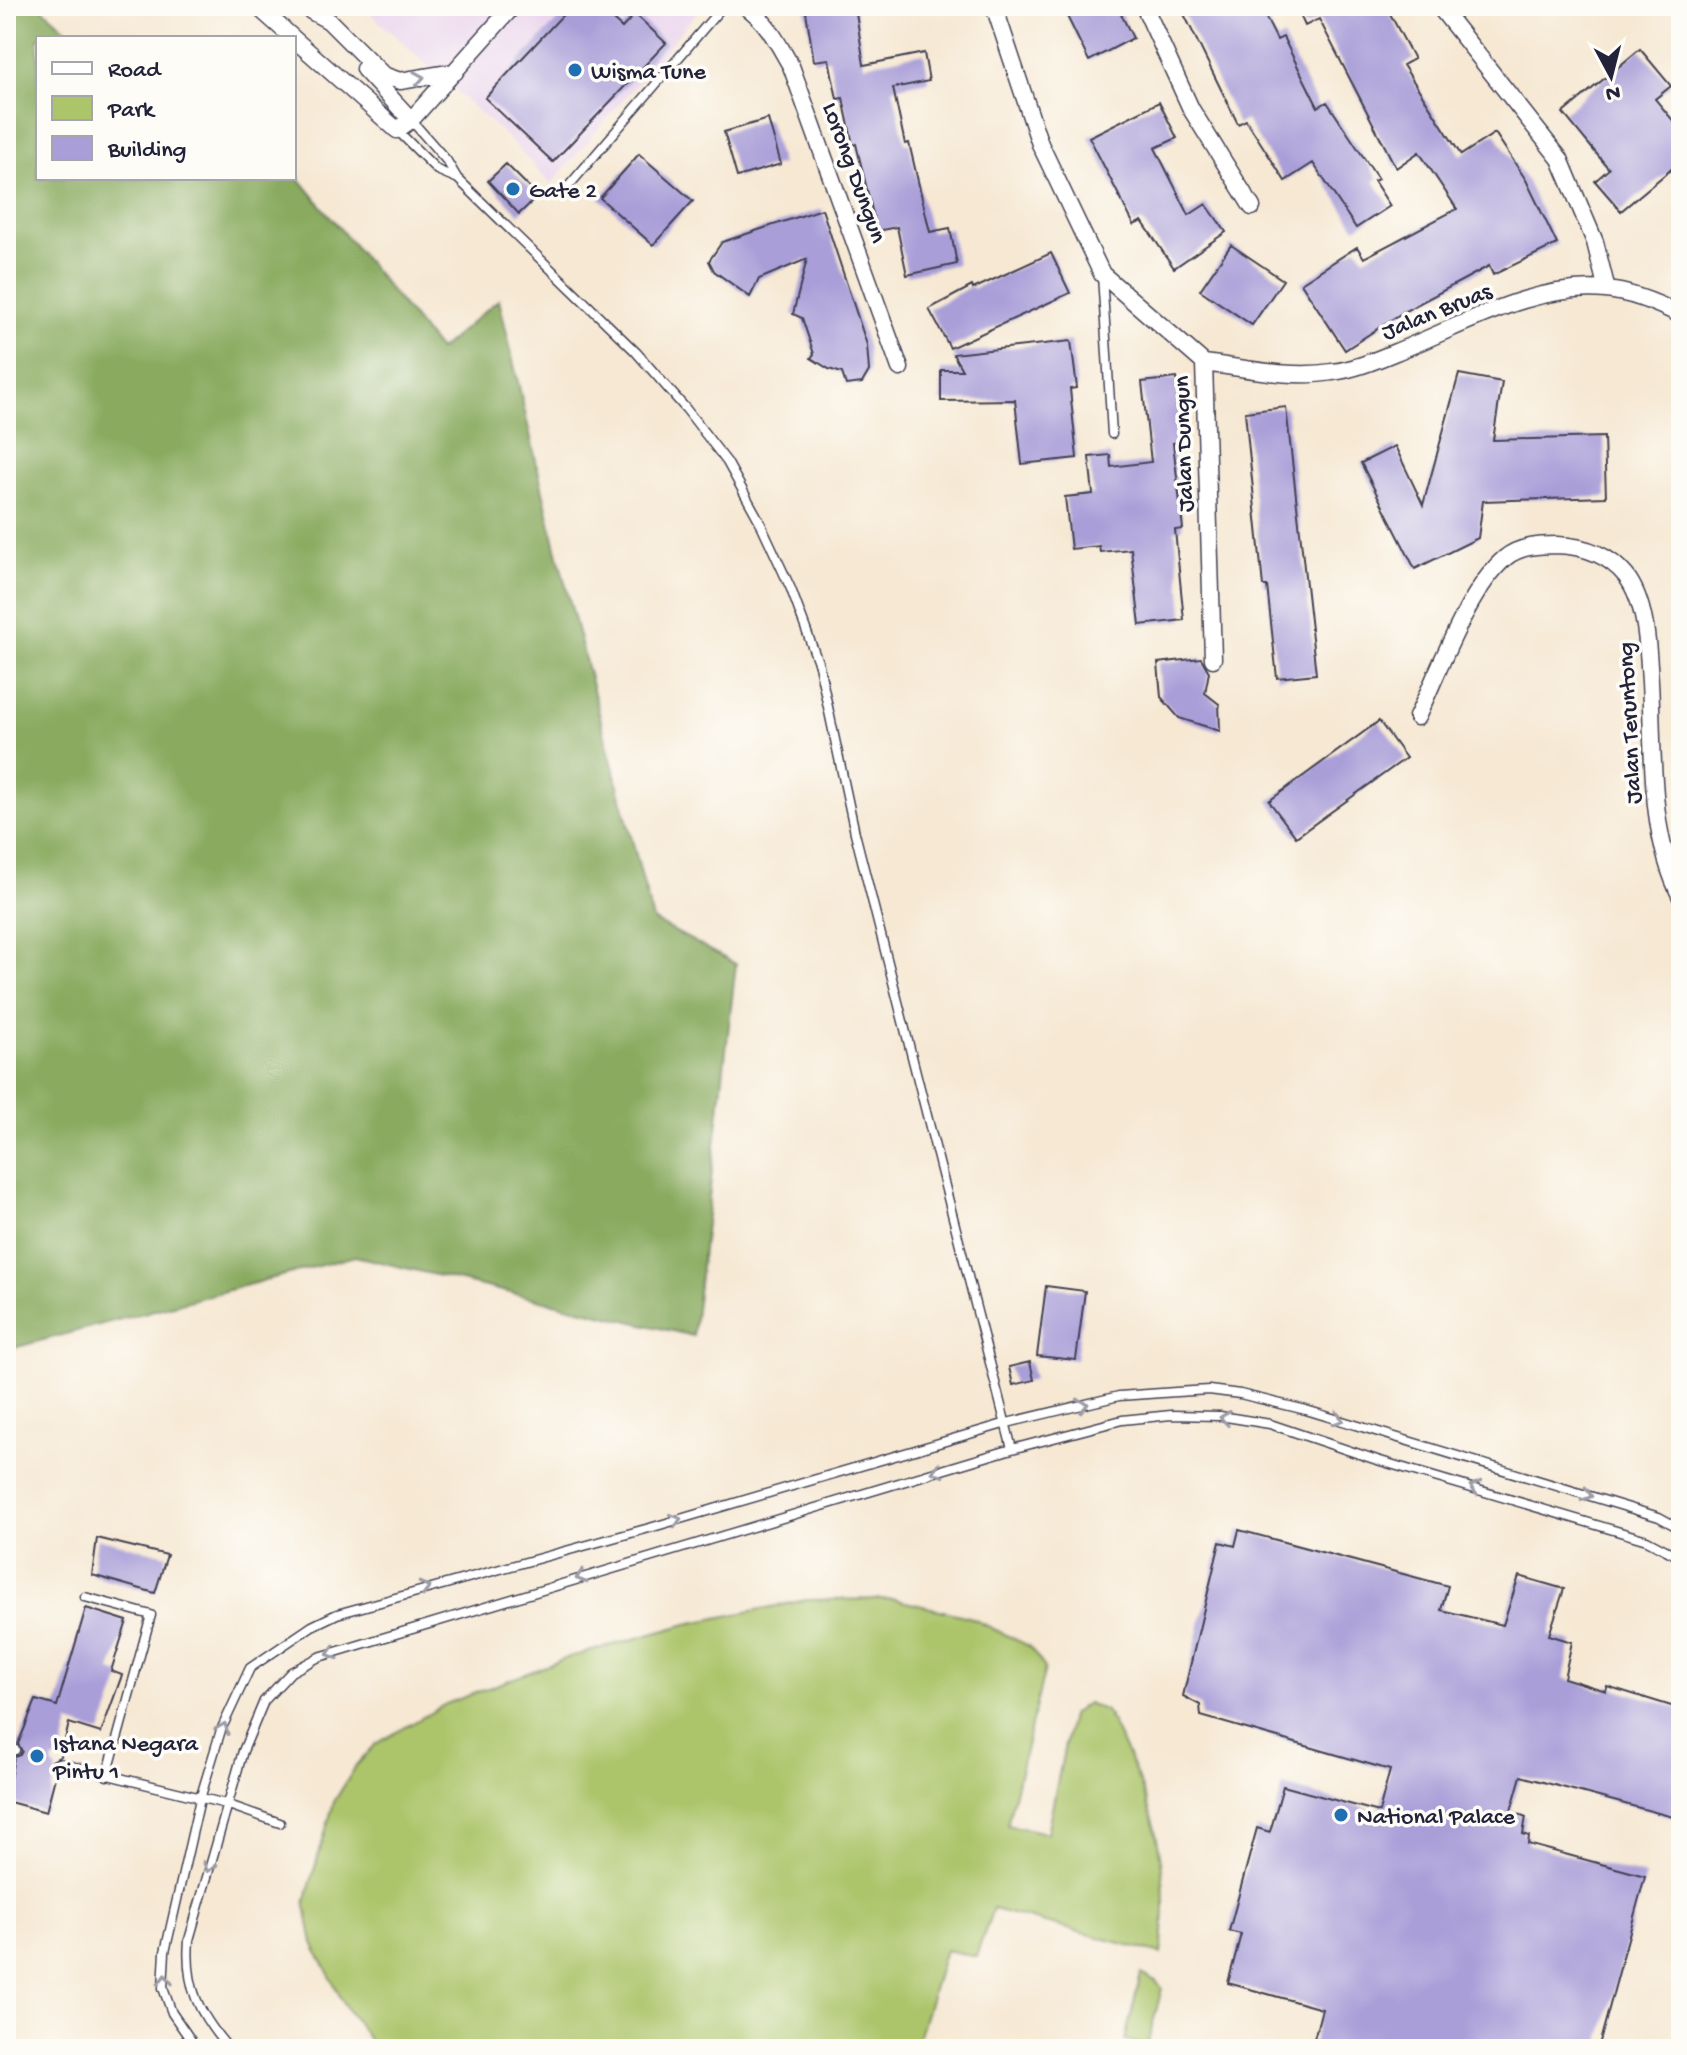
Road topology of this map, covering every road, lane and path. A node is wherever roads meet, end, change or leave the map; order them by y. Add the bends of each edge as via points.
1 (257, 6) edge
2 (513, 6) edge
3 (723, 6) edge
4 (745, 6) edge
5 (994, 6) edge
6 (1144, 6) edge
7 (1439, 6) edge
8 (1673, 6) edge
9 (308, 8) edge
10 (1681, 14) edge
11 (292, 36) edge
12 (296, 40) edge
13 (455, 72) junction
14 (411, 120) junction
15 (397, 130) junction
16 (457, 178) junction
17 (567, 188) dead end
18 (1252, 207) dead end
19 (1102, 274) junction
20 (1607, 290) junction
21 (1681, 315) edge
22 (1204, 363) junction
23 (900, 368) dead end
24 (1112, 434) dead end
25 (1213, 659) dead end
26 (1417, 717) dead end
27 (1681, 897) edge
28 (1007, 1423) junction
29 (1012, 1449) junction
30 (1681, 1529) edge
31 (1681, 1558) edge
32 (85, 1597) dead end
33 (59, 1763) dead end
34 (107, 1776) junction
35 (200, 1799) junction
36 (226, 1804) junction
37 (280, 1823) dead end
38 (197, 2049) edge
39 (229, 2049) edge

1 - 11 street
2 - 13 street
3 - 17 lane
4 - 23 street, Lorong Dungun via 755,12 791,66
5 - 19 street, Jalan Dungun via 1040,144
6 - 18 street via 1191,109
7 - 20 street via 1560,159 1595,242
8 - 10 street
9 -> 13 street via 329,21 383,75 400,81
9 - 14 street
12 - 15 street
13 - 14 street
14 - 15 street
14 - 16 lane
15 - 16 lane via 437,170
16 - 28 lane via 636,352 686,409 727,462 791,589 819,665 855,833
19 - 22 street, Jalan Dungun
19 - 24 lane
20 - 21 street, Jalan Bruas
20 - 22 street, Jalan Bruas via 1568,290 1530,298 1333,372 1302,375
22 - 25 street, Jalan Dungun
26 - 27 street, Jalan Teruntong via 1472,599 1506,557 1536,544 1606,556 1628,579 1647,625 1657,816
28 - 29 lane
28 -> 30 lane via 1119,1396 1209,1390 1240,1394 1386,1432 1659,1517
35 -> 28 lane via 221,1730 250,1668 337,1614
31 -> 29 lane via 1647,1540 1270,1424 1220,1416 1134,1418
29 -> 36 lane via 319,1657 291,1672 264,1701
32 - 34 lane via 151,1615
33 - 34 lane
34 - 35 lane
35 - 36 lane
38 -> 35 lane via 172,2013 163,1988 165,1952
36 - 37 lane
36 -> 39 lane via 186,1969 207,2024

